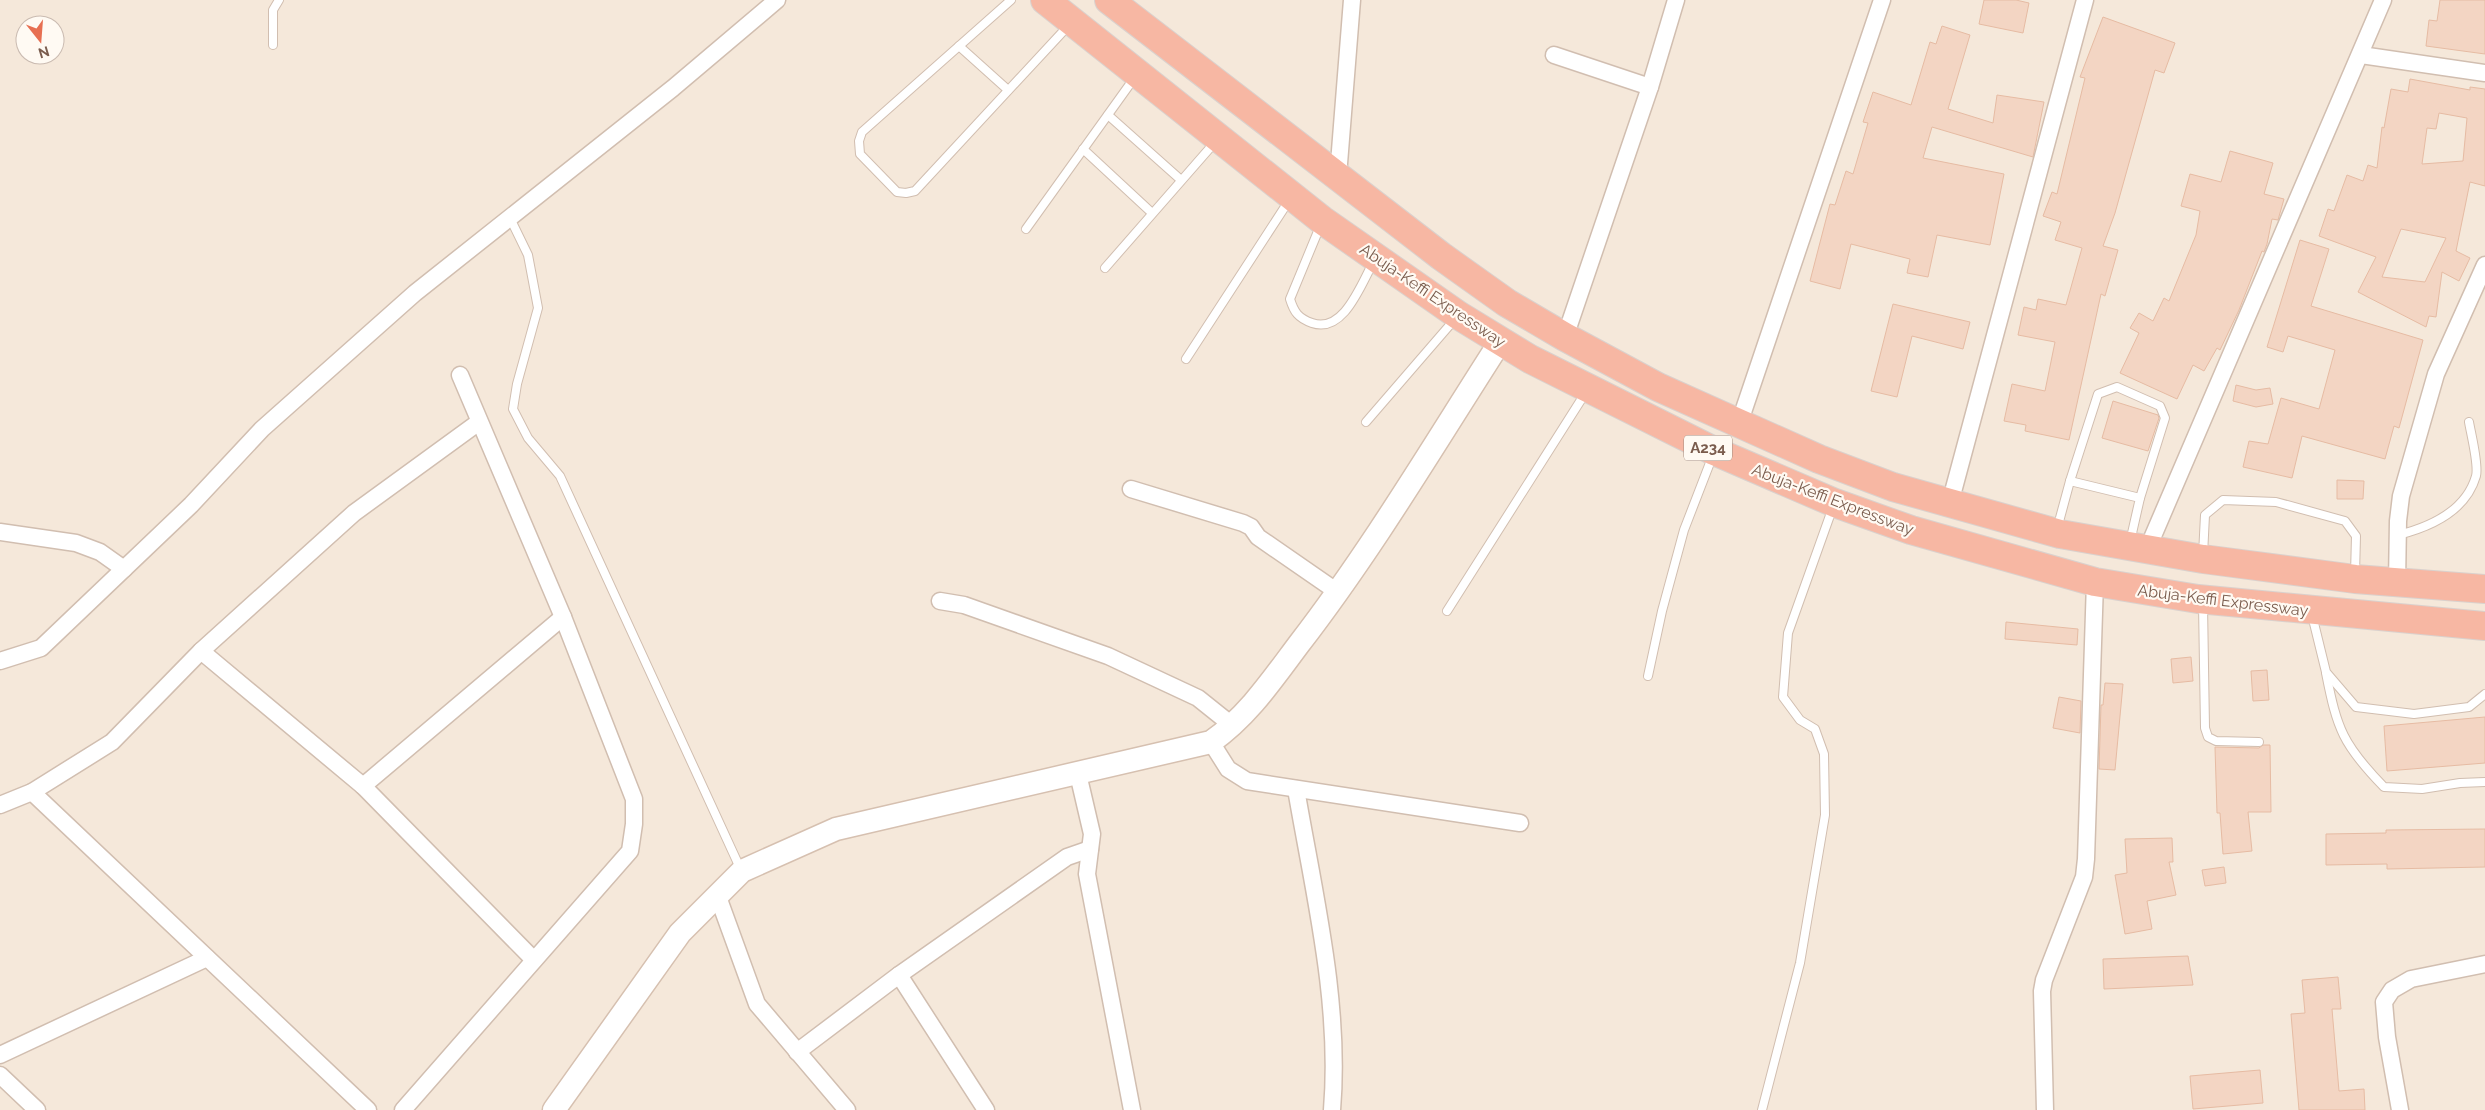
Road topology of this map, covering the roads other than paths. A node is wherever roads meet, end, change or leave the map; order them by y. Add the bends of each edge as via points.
1 (279, 0) edge
2 (777, 0) edge
3 (1011, 0) edge
4 (1045, 0) edge
5 (1110, 0) edge
6 (1352, 0) edge
7 (1676, 0) edge
8 (1882, 0) edge
9 (2086, 0) edge
10 (2383, 0) edge
11 (1072, 22) junction
12 (273, 45) dead end
13 (959, 46) junction
14 (2360, 55) junction
15 (1554, 56) dead end
16 (1138, 73) junction
17 (2485, 73) edge
18 (1650, 87) junction
19 (1008, 90) junction
20 (1108, 115) junction
21 (1219, 137) junction
22 (1083, 149) junction
23 (1338, 176) junction
24 (1181, 180) junction
25 (1292, 196) junction
26 (1152, 214) junction
27 (510, 218) junction
28 (1322, 220) junction
29 (1026, 229) dead end
30 (1377, 257) junction
31 (2485, 265) edge
32 (1105, 268) dead end
33 (2480, 289) edge
34 (1458, 315) junction
35 (1565, 337) junction
36 (1500, 342) junction
37 (1186, 359) dead end
38 (460, 374) dead end
39 (1588, 388) junction
40 (479, 422) junction
41 (1366, 422) dead end
42 (2469, 422) dead end
43 (1739, 424) junction
44 (1714, 451) junction
45 (2070, 481) junction
46 (1132, 489) dead end
47 (2140, 498) junction
48 (1834, 502) junction
49 (1950, 503) junction
50 (0, 532) edge
51 (2056, 532) junction
52 (2398, 535) junction
53 (2138, 548) junction
54 (2203, 559) junction
55 (124, 569) junction
56 (2355, 579) junction
57 (2095, 582) junction
58 (2397, 583) junction
59 (2485, 589) edge
60 (1339, 593) junction
61 (2203, 599) junction
62 (940, 601) dead end
63 (1447, 611) dead end
64 (2310, 611) junction
65 (563, 617) junction
66 (2485, 626) edge
67 (201, 651) junction
68 (0, 661) edge
69 (2326, 672) junction
70 (1648, 676) dead end
71 (2485, 694) edge
72 (1233, 726) junction
73 (1211, 742) junction
74 (2260, 742) dead end
75 (1078, 774) junction
76 (2485, 782) edge
77 (363, 786) junction
78 (1296, 789) junction
79 (32, 792) junction
80 (0, 805) edge
81 (1520, 823) dead end
82 (1090, 849) junction
83 (742, 871) junction
84 (717, 894) junction
85 (207, 958) junction
86 (534, 960) junction
87 (2485, 964) edge
88 (899, 975) junction
89 (797, 1052) junction
90 (0, 1054) edge
91 (0, 1075) edge
92 (37, 1110) edge
93 (368, 1110) edge
94 (403, 1110) edge
95 (554, 1110) edge
96 (847, 1110) edge
97 (986, 1110) edge
98 (1132, 1110) edge
99 (1332, 1110) edge
100 (1762, 1110) edge
101 (2045, 1110) edge
102 (2400, 1110) edge

1 - 12 lane via 273,10
2 - 27 street
3 - 13 lane
4 - 11 highway, Abuja-Keffi Expressway / A234
5 - 23 highway, Abuja-Keffi Expressway / A234
6 - 23 street
7 - 18 street
8 - 43 street
9 - 49 street
10 - 14 street
11 - 16 highway, Abuja-Keffi Expressway / A234
11 - 19 lane
13 - 19 lane
13 - 19 lane via 862,132 860,154 897,192 915,191
14 - 17 street
14 - 53 street
15 - 18 street
16 - 20 lane
16 - 21 highway, Abuja-Keffi Expressway / A234
18 - 35 street
20 - 22 lane
20 - 24 lane
21 - 24 lane
21 - 25 highway, Abuja-Keffi Expressway / A234
22 - 26 lane
22 - 29 lane
23 - 35 highway, Abuja-Keffi Expressway / A234 via 1440,256
24 - 26 lane
25 - 28 highway, Abuja-Keffi Expressway / A234
25 - 37 lane
26 - 32 lane
27 - 55 street via 415,293 262,429 191,505
27 - 83 lane via 528,255 538,308 513,409 528,438 560,476
28 - 30 highway, Abuja-Keffi Expressway / A234
28 - 30 lane via 1290,299 1294,312 1302,320 1320,326 1334,322 1343,314
30 - 34 highway, Abuja-Keffi Expressway / A234
31 - 33 street
33 - 52 street via 2436,374 2401,496
34 - 36 highway, Abuja-Keffi Expressway / A234
34 - 41 lane
35 - 43 highway, Abuja-Keffi Expressway / A234 via 1658,387
36 - 39 highway, Abuja-Keffi Expressway / A234
36 - 60 street
38 - 40 street
39 - 44 highway, Abuja-Keffi Expressway / A234
39 - 63 lane
40 - 65 street
40 - 67 street via 354,513
42 - 52 lane via 2476,475 2464,498 2446,516 2422,529
43 - 49 highway, Abuja-Keffi Expressway / A234 via 1856,473
44 - 48 highway, Abuja-Keffi Expressway / A234
44 - 70 lane via 1684,530
45 - 47 lane
45 - 47 lane via 2098,394 2117,387 2160,406 2165,418
45 - 51 lane
46 - 60 street via 1243,523 1258,538
47 - 53 lane
48 - 57 highway, Abuja-Keffi Expressway / A234 via 1911,530
48 - 100 lane via 1788,633 1783,697 1800,720 1815,729 1824,754 1825,815 1800,962
49 - 51 highway, Abuja-Keffi Expressway / A234
50 - 55 street via 76,543 100,552
51 - 53 highway, Abuja-Keffi Expressway / A234
52 - 58 street
53 - 54 highway, Abuja-Keffi Expressway / A234
54 - 56 highway, Abuja-Keffi Expressway / A234
54 - 56 lane via 2205,514 2223,500 2276,502 2345,521 2356,536
55 - 68 street via 41,648
56 - 58 highway, Abuja-Keffi Expressway / A234
57 - 61 highway, Abuja-Keffi Expressway / A234
57 - 101 street via 2086,859 2084,877 2042,991
58 - 59 highway, Abuja-Keffi Expressway / A234
60 - 72 street
61 - 64 highway, Abuja-Keffi Expressway / A234
61 - 74 lane via 2205,728 2208,738
62 - 72 street via 964,604 1108,656 1198,698
64 - 66 highway, Abuja-Keffi Expressway / A234
64 - 69 lane
65 - 77 street
65 - 86 street via 634,799 634,824 630,850
67 - 77 street
67 - 79 street via 112,742
69 - 71 lane via 2356,707 2414,714 2469,707
69 - 76 lane via 2334,713 2345,740 2358,760 2384,787 2422,789
72 - 73 street
73 - 75 street
73 - 78 street via 1228,769 1248,781
75 - 82 street via 1092,834
75 - 83 street via 836,829
77 - 86 street
78 - 81 street
78 - 99 street via 1331,998
79 - 80 street
79 - 85 street
82 - 88 street via 1067,857
82 - 98 street via 1087,874
83 - 84 street
84 - 89 street via 757,1004
84 - 95 street via 680,933
85 - 90 street
85 - 93 street
86 - 94 street
87 - 102 street via 2411,979 2392,990 2384,1002
88 - 89 street
88 - 97 street
89 - 96 street
91 - 92 street

